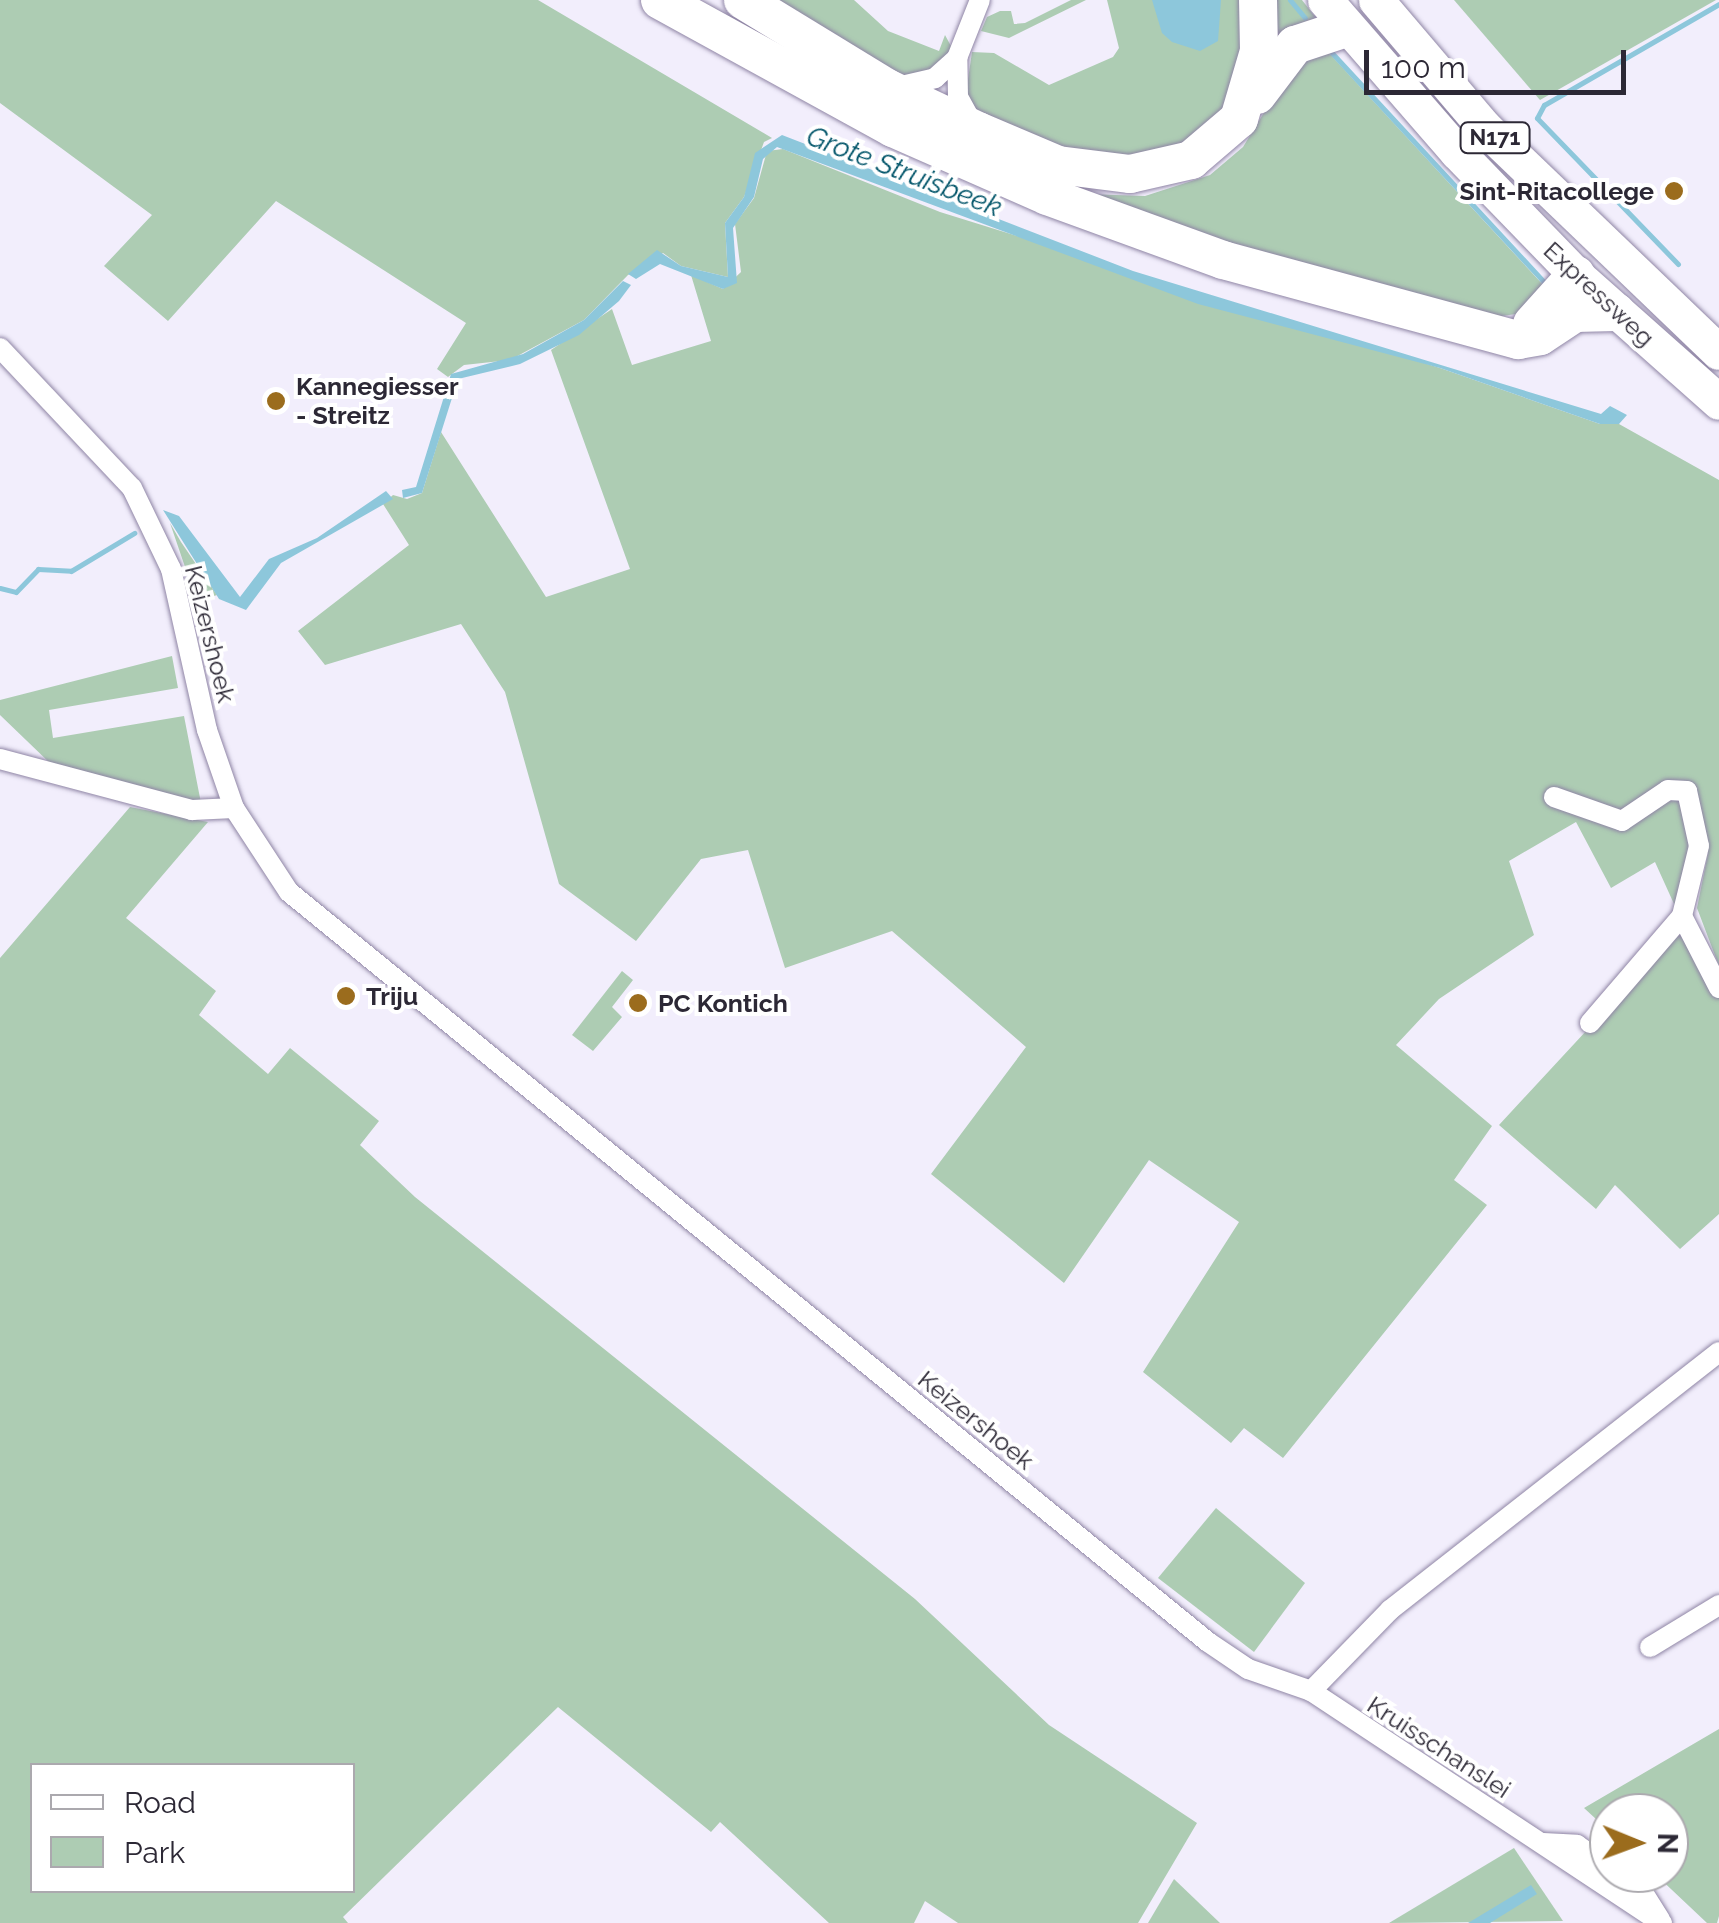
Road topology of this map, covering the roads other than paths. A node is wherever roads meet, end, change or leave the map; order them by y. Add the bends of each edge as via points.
1 (660, 0) edge
2 (743, 0) edge
3 (980, 0) edge
4 (1258, 0) edge
5 (1376, 0) edge
6 (1336, 14) edge
7 (1400, 31) junction
8 (956, 58) junction
9 (887, 88) junction
10 (1246, 106) junction
11 (978, 132) junction
12 (1596, 240) junction
13 (1576, 276) junction
14 (1616, 312) junction
15 (1496, 336) junction
16 (0, 348) edge
17 (1719, 352) edge
18 (1719, 402) edge
19 (0, 759) edge
20 (1554, 797) dead end
21 (234, 808) junction
22 (1682, 916) junction
23 (1719, 988) edge
24 (1590, 1023) dead end
25 (1719, 1352) edge
26 (1719, 1605) edge
27 (1650, 1647) dead end
28 (1311, 1690) junction
29 (1541, 1843) junction
30 (1589, 1854) edge
31 (1643, 1893) edge
32 (1661, 1923) edge

1 - 15 highway via 863,113 1047,196 1260,272
2 - 9 highway
3 - 8 street
4 - 10 highway via 1259,52
5 - 7 highway, Expressweg / N171
6 - 7 highway
6 - 10 highway via 1295,46
6 - 13 highway, Expressweg / N171
7 - 12 highway, Expressweg / N171
8 - 9 street via 935,78
8 - 11 street via 958,98
9 - 11 highway
10 - 11 highway via 1202,154 1150,173 1058,164
12 - 13 highway
12 - 17 highway, Expressweg / N171
13 - 14 highway, Expressweg / N171
13 - 15 highway via 1544,316
14 - 15 highway via 1575,313 1528,340
14 - 18 highway, Expressweg / N171
16 - 21 street, Keizershoek via 132,488 170,568 208,730
19 - 21 street via 192,810
20 - 22 street via 1622,821 1668,790 1687,791 1699,846
21 - 28 street, Keizershoek via 288,892 1208,1642 1248,1669
22 - 23 street
22 - 24 street
25 - 28 street via 1419,1586 1338,1657
26 - 27 street
28 - 29 street, Kruisschanslei
29 - 30 street, Kruisschanslei via 1576,1845
29 - 32 street, Kruisschanslei
31 - 32 street, Kruisschanslei

